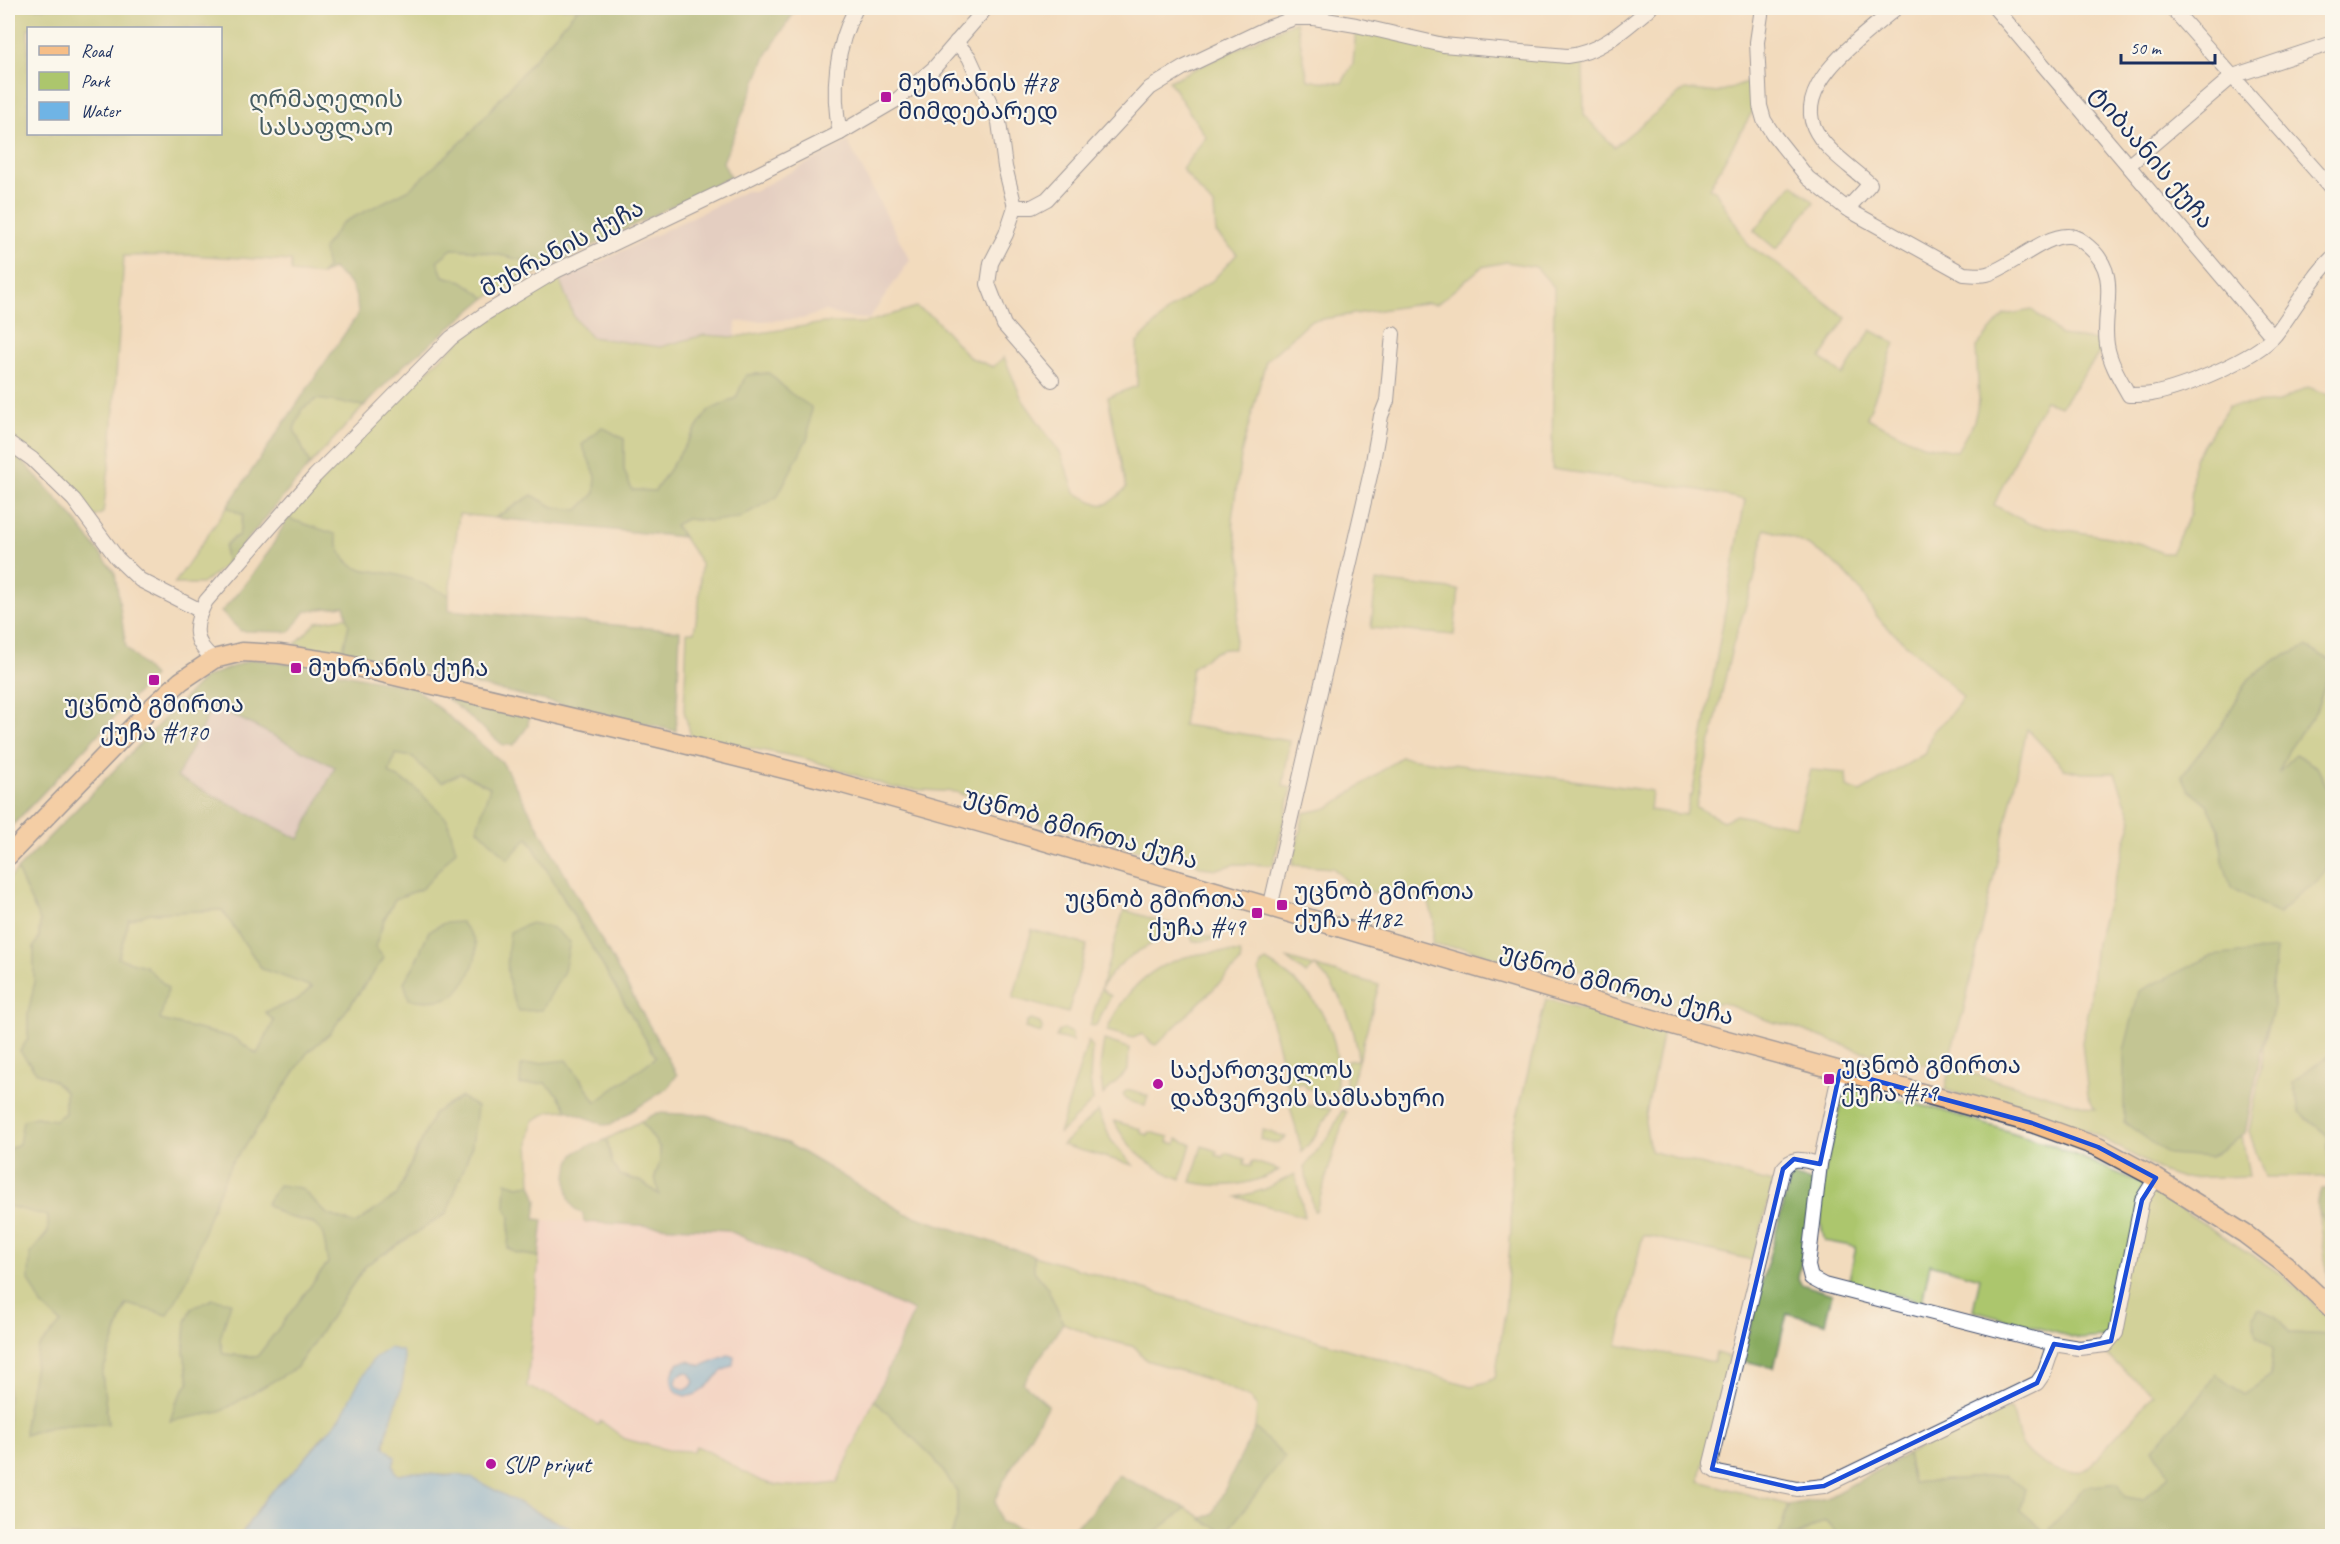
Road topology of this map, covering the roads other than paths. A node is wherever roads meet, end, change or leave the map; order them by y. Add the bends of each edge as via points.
1 (856, 8) edge
2 (986, 8) edge
3 (1650, 8) edge
4 (1762, 8) edge
5 (1896, 8) edge
6 (2016, 8) edge
7 (2172, 8) edge
8 (1999, 13) edge
9 (956, 42) junction
10 (2332, 43) edge
11 (2233, 76) junction
12 (840, 133) junction
13 (2129, 165) junction
14 (2332, 187) edge
15 (1015, 207) junction
16 (1847, 209) junction
17 (2332, 258) edge
18 (1393, 334) dead end
19 (2273, 337) junction
20 (1052, 380) dead end
21 (8, 442) edge
22 (201, 610) junction
23 (214, 659) junction
24 (8, 856) edge
25 (1270, 908) junction
26 (1839, 1071) junction
27 (1820, 1164) junction
28 (2157, 1178) junction
29 (2332, 1309) edge
30 (2054, 1344) junction

1 - 12 street via 836,68
2 - 9 street, მუხრანის ქუჩა
3 - 15 street via 1583,55 1567,56 1443,45 1356,25 1295,18 1193,63 1150,88 1047,200 1032,207
4 - 16 street via 1757,42 1764,120 1808,178
5 - 16 street via 1829,68 1810,107 1814,127 1824,142 1870,184
6 - 8 street
7 - 11 street
8 - 13 street, ტიბაანის ქუჩა
9 - 12 street, მუხრანის ქუჩა via 934,68 898,99
9 - 15 street via 969,57 999,122
10 - 11 street
11 - 13 street
11 - 14 street
12 - 22 street, მუხრანის ქუჩა via 556,271 451,338 315,476
13 - 19 street, ტიბაანის ქუჩა
15 - 20 street via 991,263 988,284 1004,325
16 - 19 street via 1964,274 1986,274 2056,237 2079,239 2099,255 2107,276 2106,344 2112,365 2129,395 2151,394 2184,384 2244,358
17 - 19 street via 2315,275
18 - 25 street via 1387,401
21 - 22 street via 75,500 117,558 140,580
22 - 23 street via 197,636
23 - 24 main road, უცნობ გმირთა ქუჩა via 151,708
23 - 25 main road, უცნობ გმირთა ქუჩა via 242,652 328,661 567,716 843,784
25 - 26 main road, უცნობ გმირთა ქუჩა
26 - 27 street
26 - 28 main road, უცნობ გმირთა ქუჩა via 2032,1123 2098,1147
27 - 30 street via 1808,1266 1808,1273 1816,1282
27 - 30 street via 1794,1159 1783,1169 1712,1469 1797,1489 1824,1486 2037,1383
28 - 29 main road, უცნობ გმირთა ქუჩა via 2278,1258
28 - 30 street via 2142,1200 2116,1333 2106,1345 2079,1348

